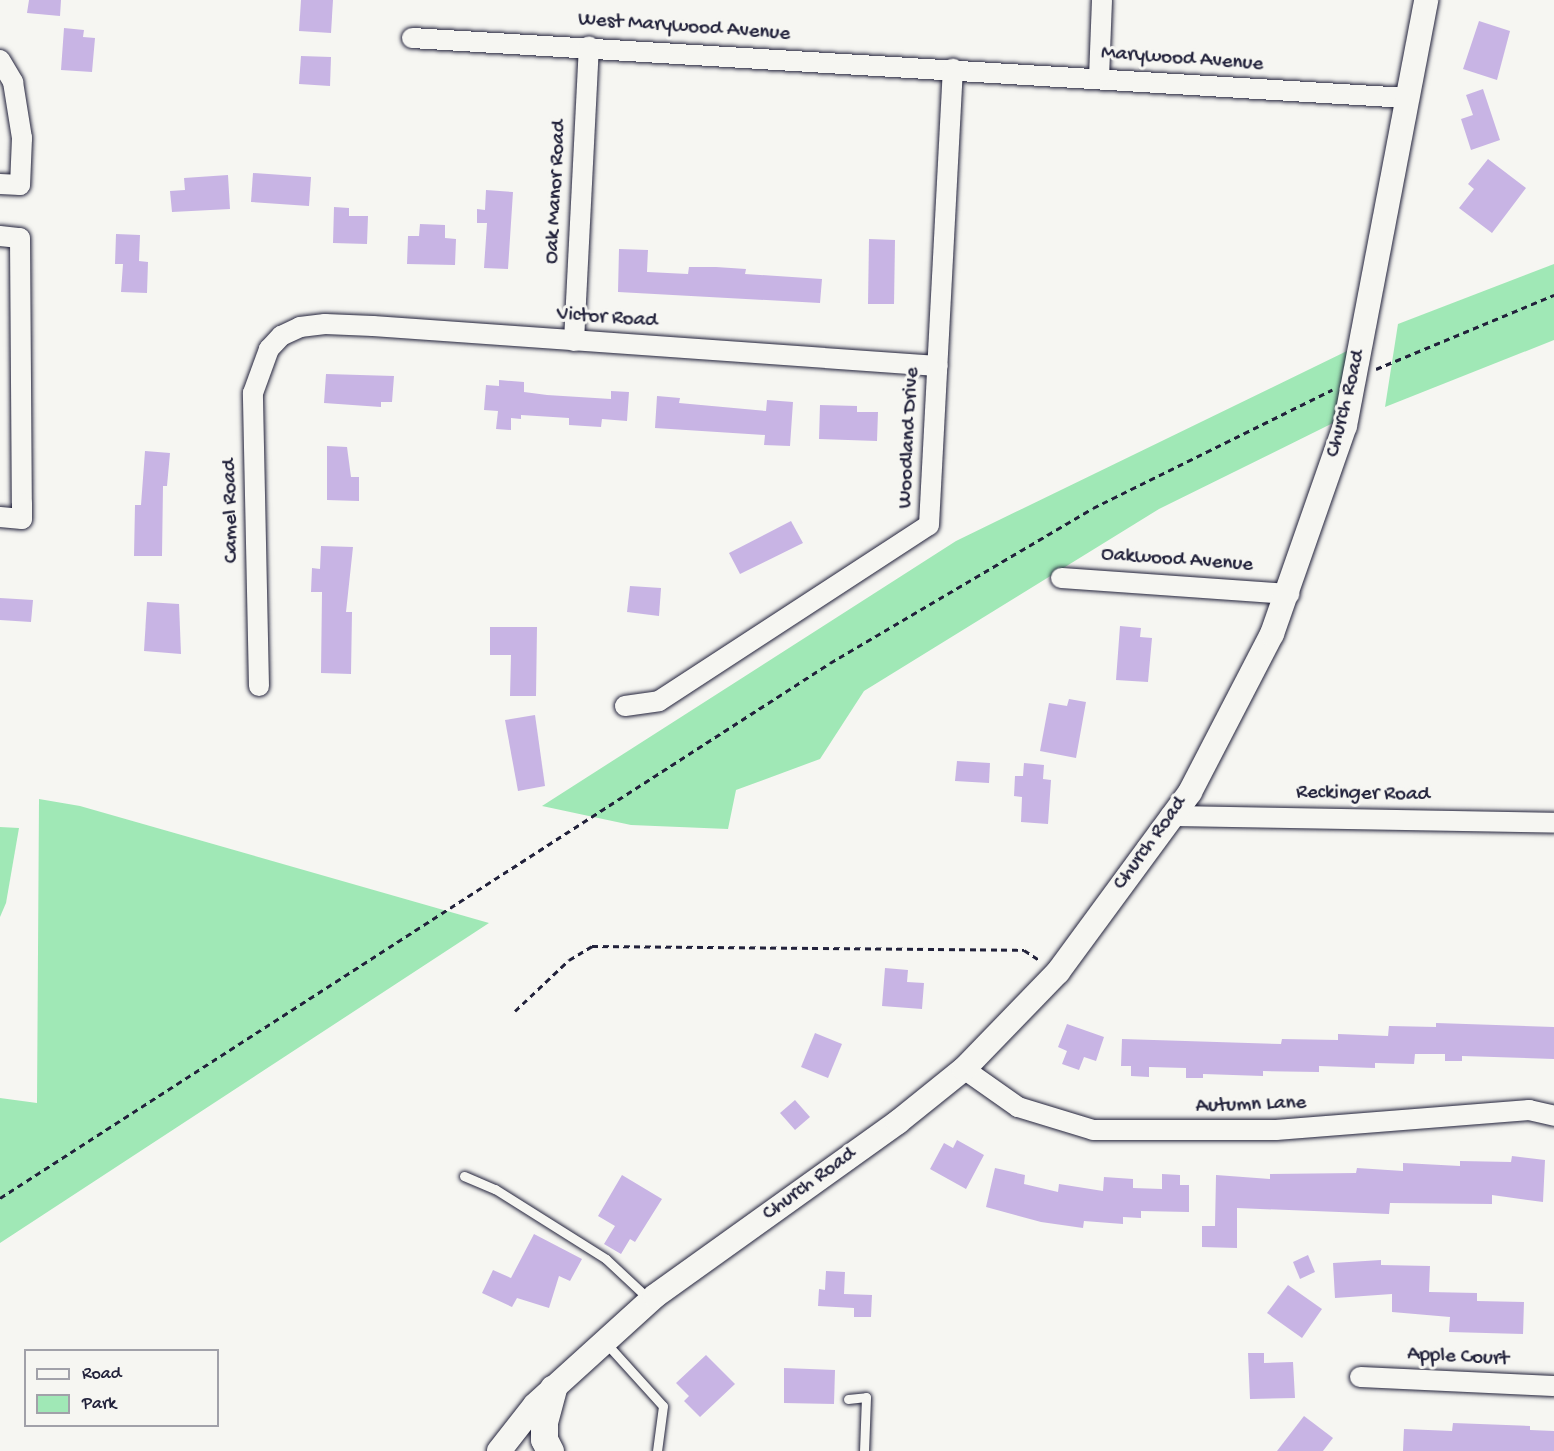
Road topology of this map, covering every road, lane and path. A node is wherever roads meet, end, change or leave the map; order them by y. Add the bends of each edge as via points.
1 (1102, 0) edge
2 (1426, 0) edge
3 (411, 38) dead end
4 (589, 46) junction
5 (0, 60) edge
6 (953, 69) junction
7 (1099, 78) junction
8 (1407, 98) junction
9 (10, 184) edge
10 (0, 236) edge
11 (1554, 295) edge
12 (277, 341) joint
13 (574, 341) junction
14 (938, 366) junction
15 (1356, 377) junction
16 (0, 517) edge
17 (1061, 578) dead end
18 (1289, 594) junction
19 (259, 686) dead end
20 (625, 706) dead end
21 (1170, 816) junction
22 (1554, 823) edge
23 (1058, 972) junction
24 (515, 1011) dead end
25 (964, 1069) junction
26 (1554, 1116) edge
27 (464, 1176) dead end
28 (0, 1198) edge
29 (650, 1300) junction
30 (605, 1342) junction
31 (1360, 1377) dead end
32 (1554, 1386) edge
33 (553, 1388) junction
34 (848, 1399) dead end
35 (499, 1451) edge
36 (550, 1451) edge
37 (657, 1451) edge
38 (864, 1451) edge

1 - 7 street
2 - 8 street, Church Road
3 - 4 street, West Marywood Avenue
4 - 6 street, West Marywood Avenue
4 - 13 street, Oak Manor Road
5 - 9 street via 13,82 21,111
6 - 7 street, Marywood Avenue
6 - 14 street, Woodland Drive
7 - 8 street, Marywood Avenue
8 - 15 street, Church Road
10 - 16 street via 20,238 22,519
11 - 15 path
12 - 13 street, Victor Road via 300,327 325,324
12 - 19 street, Camel Road via 260,367 253,393
13 - 14 street, Victor Road
14 - 20 street, Woodland Drive via 929,525 659,701
15 - 18 street, Church Road via 1345,426
15 - 28 path via 1093,508 830,663
17 - 18 street, Oakwood Avenue
18 - 21 street, Church Road via 1256,670 1206,764
21 - 22 street, Reckinger Road
21 - 23 street, Church Road
23 - 24 path via 1024,950 592,946 569,960
23 - 25 street, Church Road
25 - 26 street, Autumn Lane via 1018,1107 1093,1130 1276,1130 1529,1110
25 - 29 street, Church Road via 898,1122
27 - 29 lane via 495,1189 606,1259
29 - 30 street, Church Road
30 - 33 street, Church Road
30 - 37 lane via 663,1407
31 - 32 street, Apple Court
33 - 35 street, Church Road
33 - 36 main road via 543,1422 544,1439
34 - 38 lane via 866,1397

